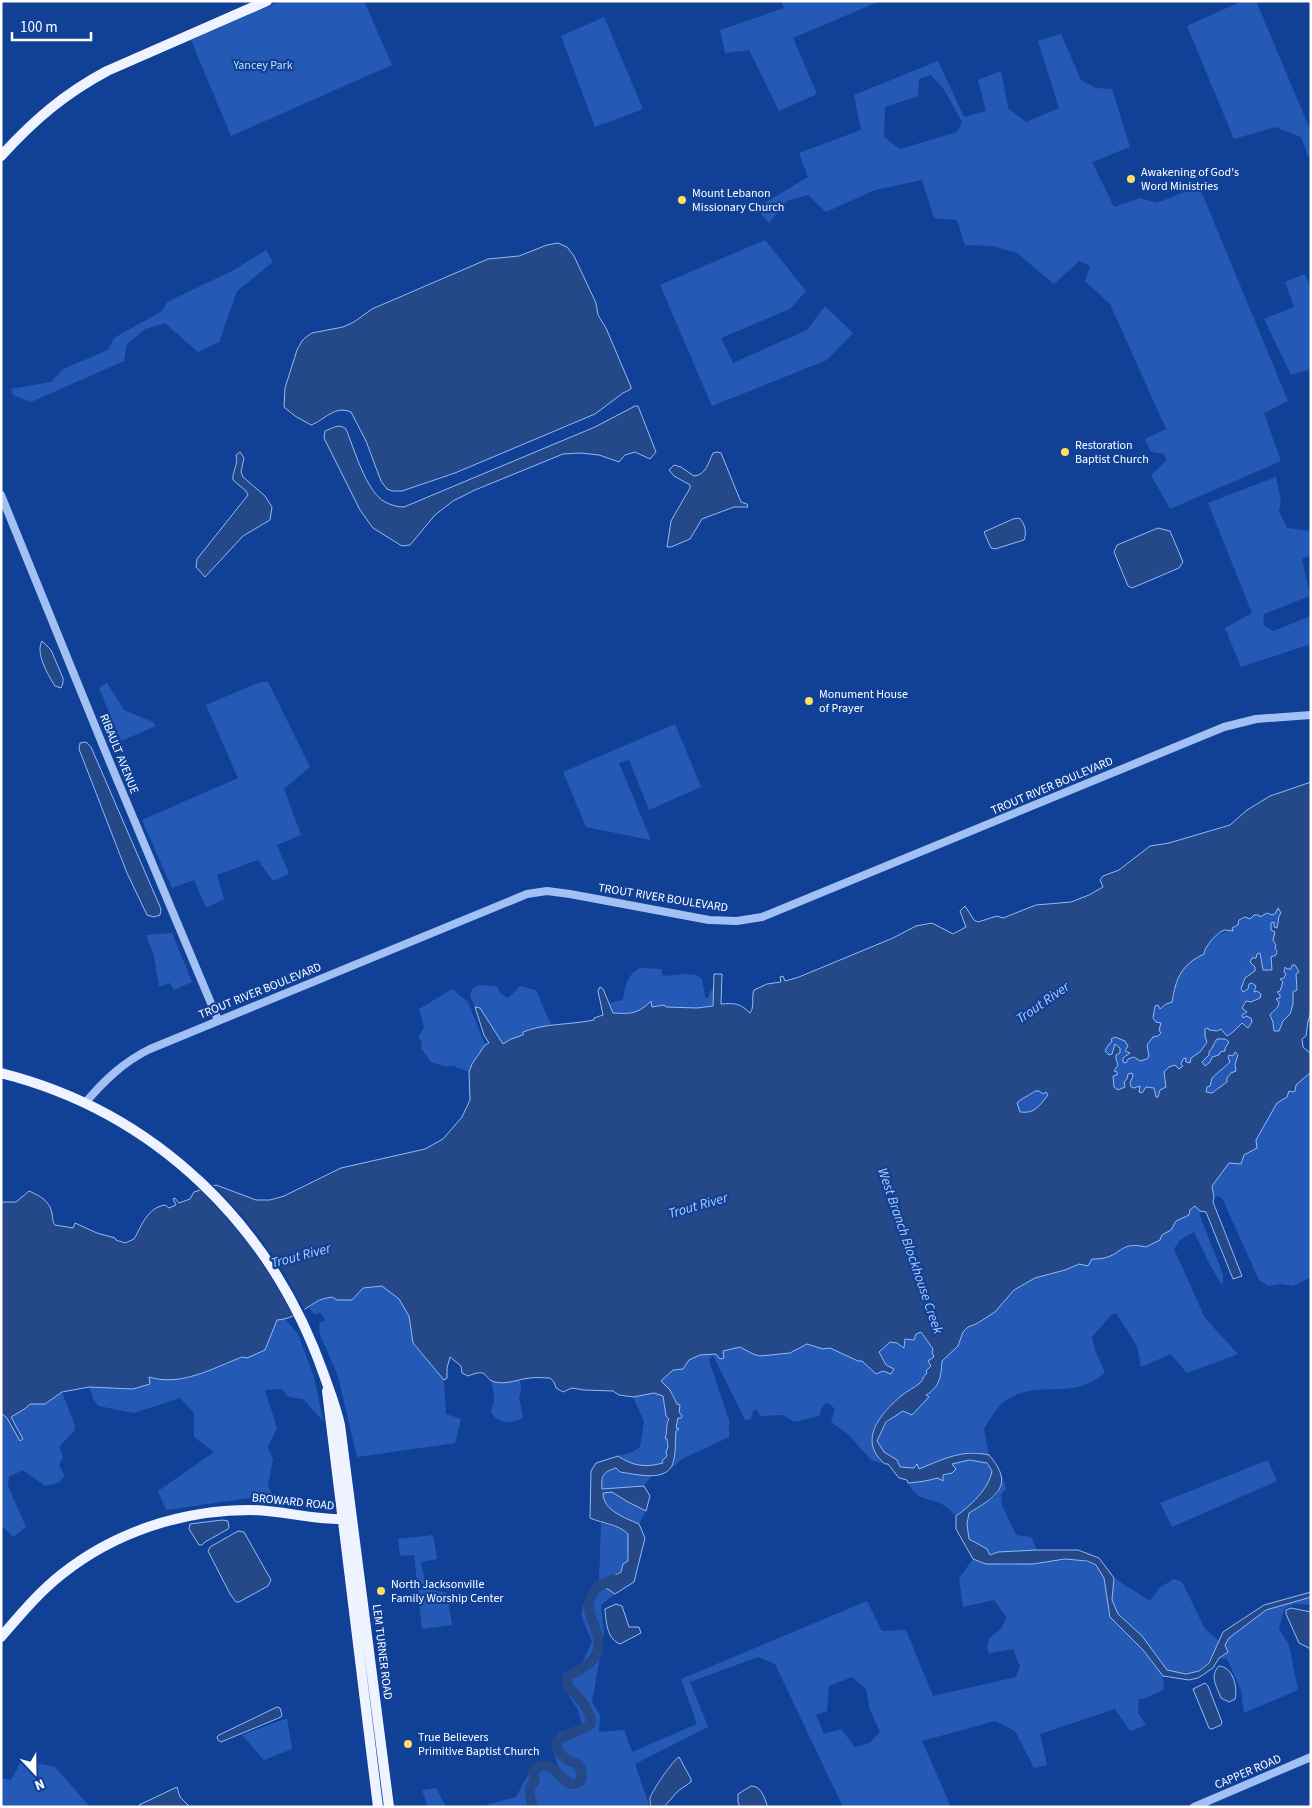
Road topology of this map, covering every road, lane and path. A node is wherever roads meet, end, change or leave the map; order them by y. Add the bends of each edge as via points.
1 (267, 1) edge
2 (1, 156) edge
3 (1, 495) edge
4 (1311, 715) edge
5 (218, 1020) junction
6 (1, 1073) edge
7 (85, 1103) junction
8 (326, 1383) junction
9 (353, 1519) junction
10 (342, 1520) junction
11 (1, 1637) edge
12 (1311, 1757) edge
13 (378, 1807) edge
14 (389, 1807) edge
15 (1194, 1807) edge

1 - 2 main road via 86,82 41,114
3 - 5 street, RIBAULT AVENUE
4 - 5 street, TROUT RIVER BOULEVARD via 1256,720 1224,727 762,917 737,921 709,920 570,894 527,894
5 - 7 street, TROUT RIVER BOULEVARD via 137,1056 112,1074
6 - 7 main road, LEM TURNER ROAD
7 - 8 main road, LEM TURNER ROAD via 148,1139 201,1182 242,1225 282,1282 304,1324
8 - 9 main road, LEM TURNER ROAD via 340,1425
8 - 10 main road, LEM TURNER ROAD
9 - 10 main road, BROWARD ROAD
9 - 14 main road, LEM TURNER ROAD
10 - 11 main road, BROWARD ROAD via 238,1510 200,1514 143,1529 97,1550 62,1574
10 - 13 main road, LEM TURNER ROAD
12 - 15 street, CAPPER ROAD

